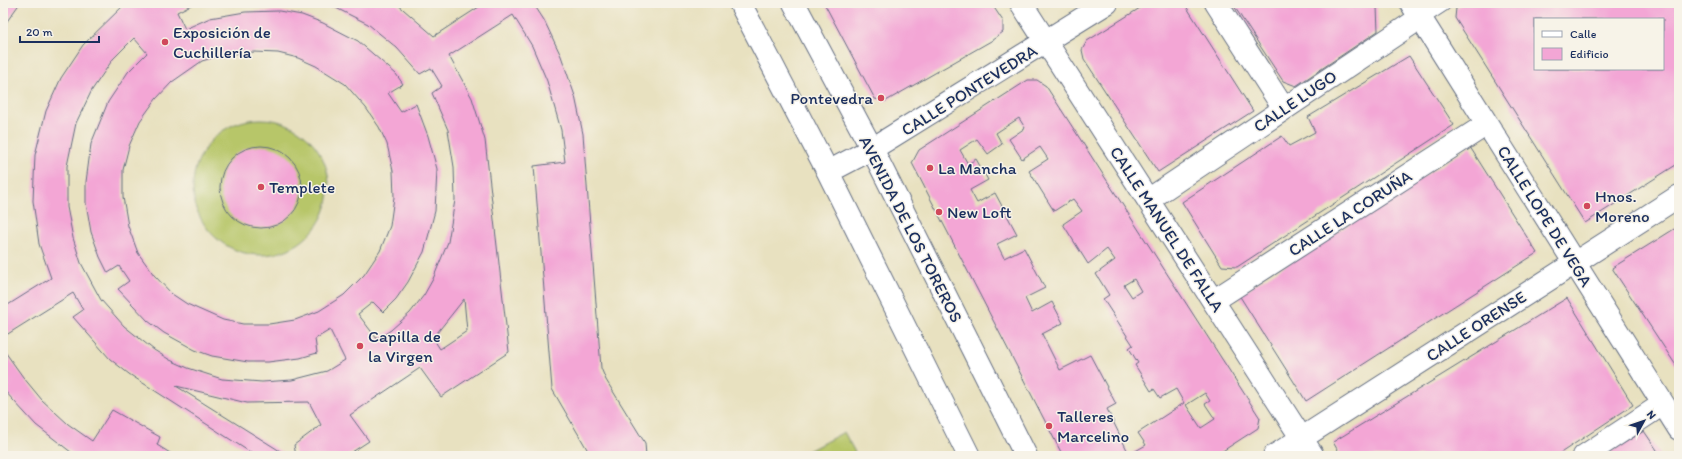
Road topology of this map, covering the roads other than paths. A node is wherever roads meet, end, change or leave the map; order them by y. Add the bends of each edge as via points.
1 (740, 3) edge
2 (794, 3) edge
3 (1021, 3) edge
4 (1107, 3) edge
5 (1216, 3) edge
6 (1443, 3) edge
7 (1415, 11) edge
8 (1046, 42) junction
9 (1284, 109) junction
10 (1487, 124) junction
11 (872, 149) junction
12 (828, 172) junction
13 (1679, 196) edge
14 (1148, 200) junction
15 (1574, 262) junction
16 (1213, 301) junction
17 (1663, 404) junction
18 (1679, 429) edge
19 (1307, 447) edge
20 (969, 456) edge
21 (1026, 456) edge
22 (1274, 456) edge
23 (1584, 456) edge

1 - 12 street
2 - 11 street, AVENIDA DE LOS TOREROS
3 - 8 street, CALLE MANUEL DE FALLA
4 - 8 street, CALLE PONTEVEDRA
5 - 9 street
6 - 7 street, CALLE LUGO
7 - 9 street, CALLE LUGO
7 - 10 street, CALLE LOPE DE VEGA
8 - 11 street, CALLE PONTEVEDRA
8 - 14 street, CALLE MANUEL DE FALLA
9 - 14 street, CALLE LUGO
10 - 15 street, CALLE LOPE DE VEGA
10 - 16 street, CALLE LA CORUÑA
11 - 12 street, CALLE PONTEVEDRA
11 - 21 street, AVENIDA DE LOS TOREROS
12 - 20 street
13 - 15 street, CALLE ORENSE
14 - 16 street, CALLE MANUEL DE FALLA
15 - 17 street, CALLE LOPE DE VEGA
15 - 19 street, CALLE ORENSE
16 - 19 street, CALLE MANUEL DE FALLA
17 - 18 street, CALLE LOPE DE VEGA
17 - 23 street
19 - 22 street, CALLE ORENSE

